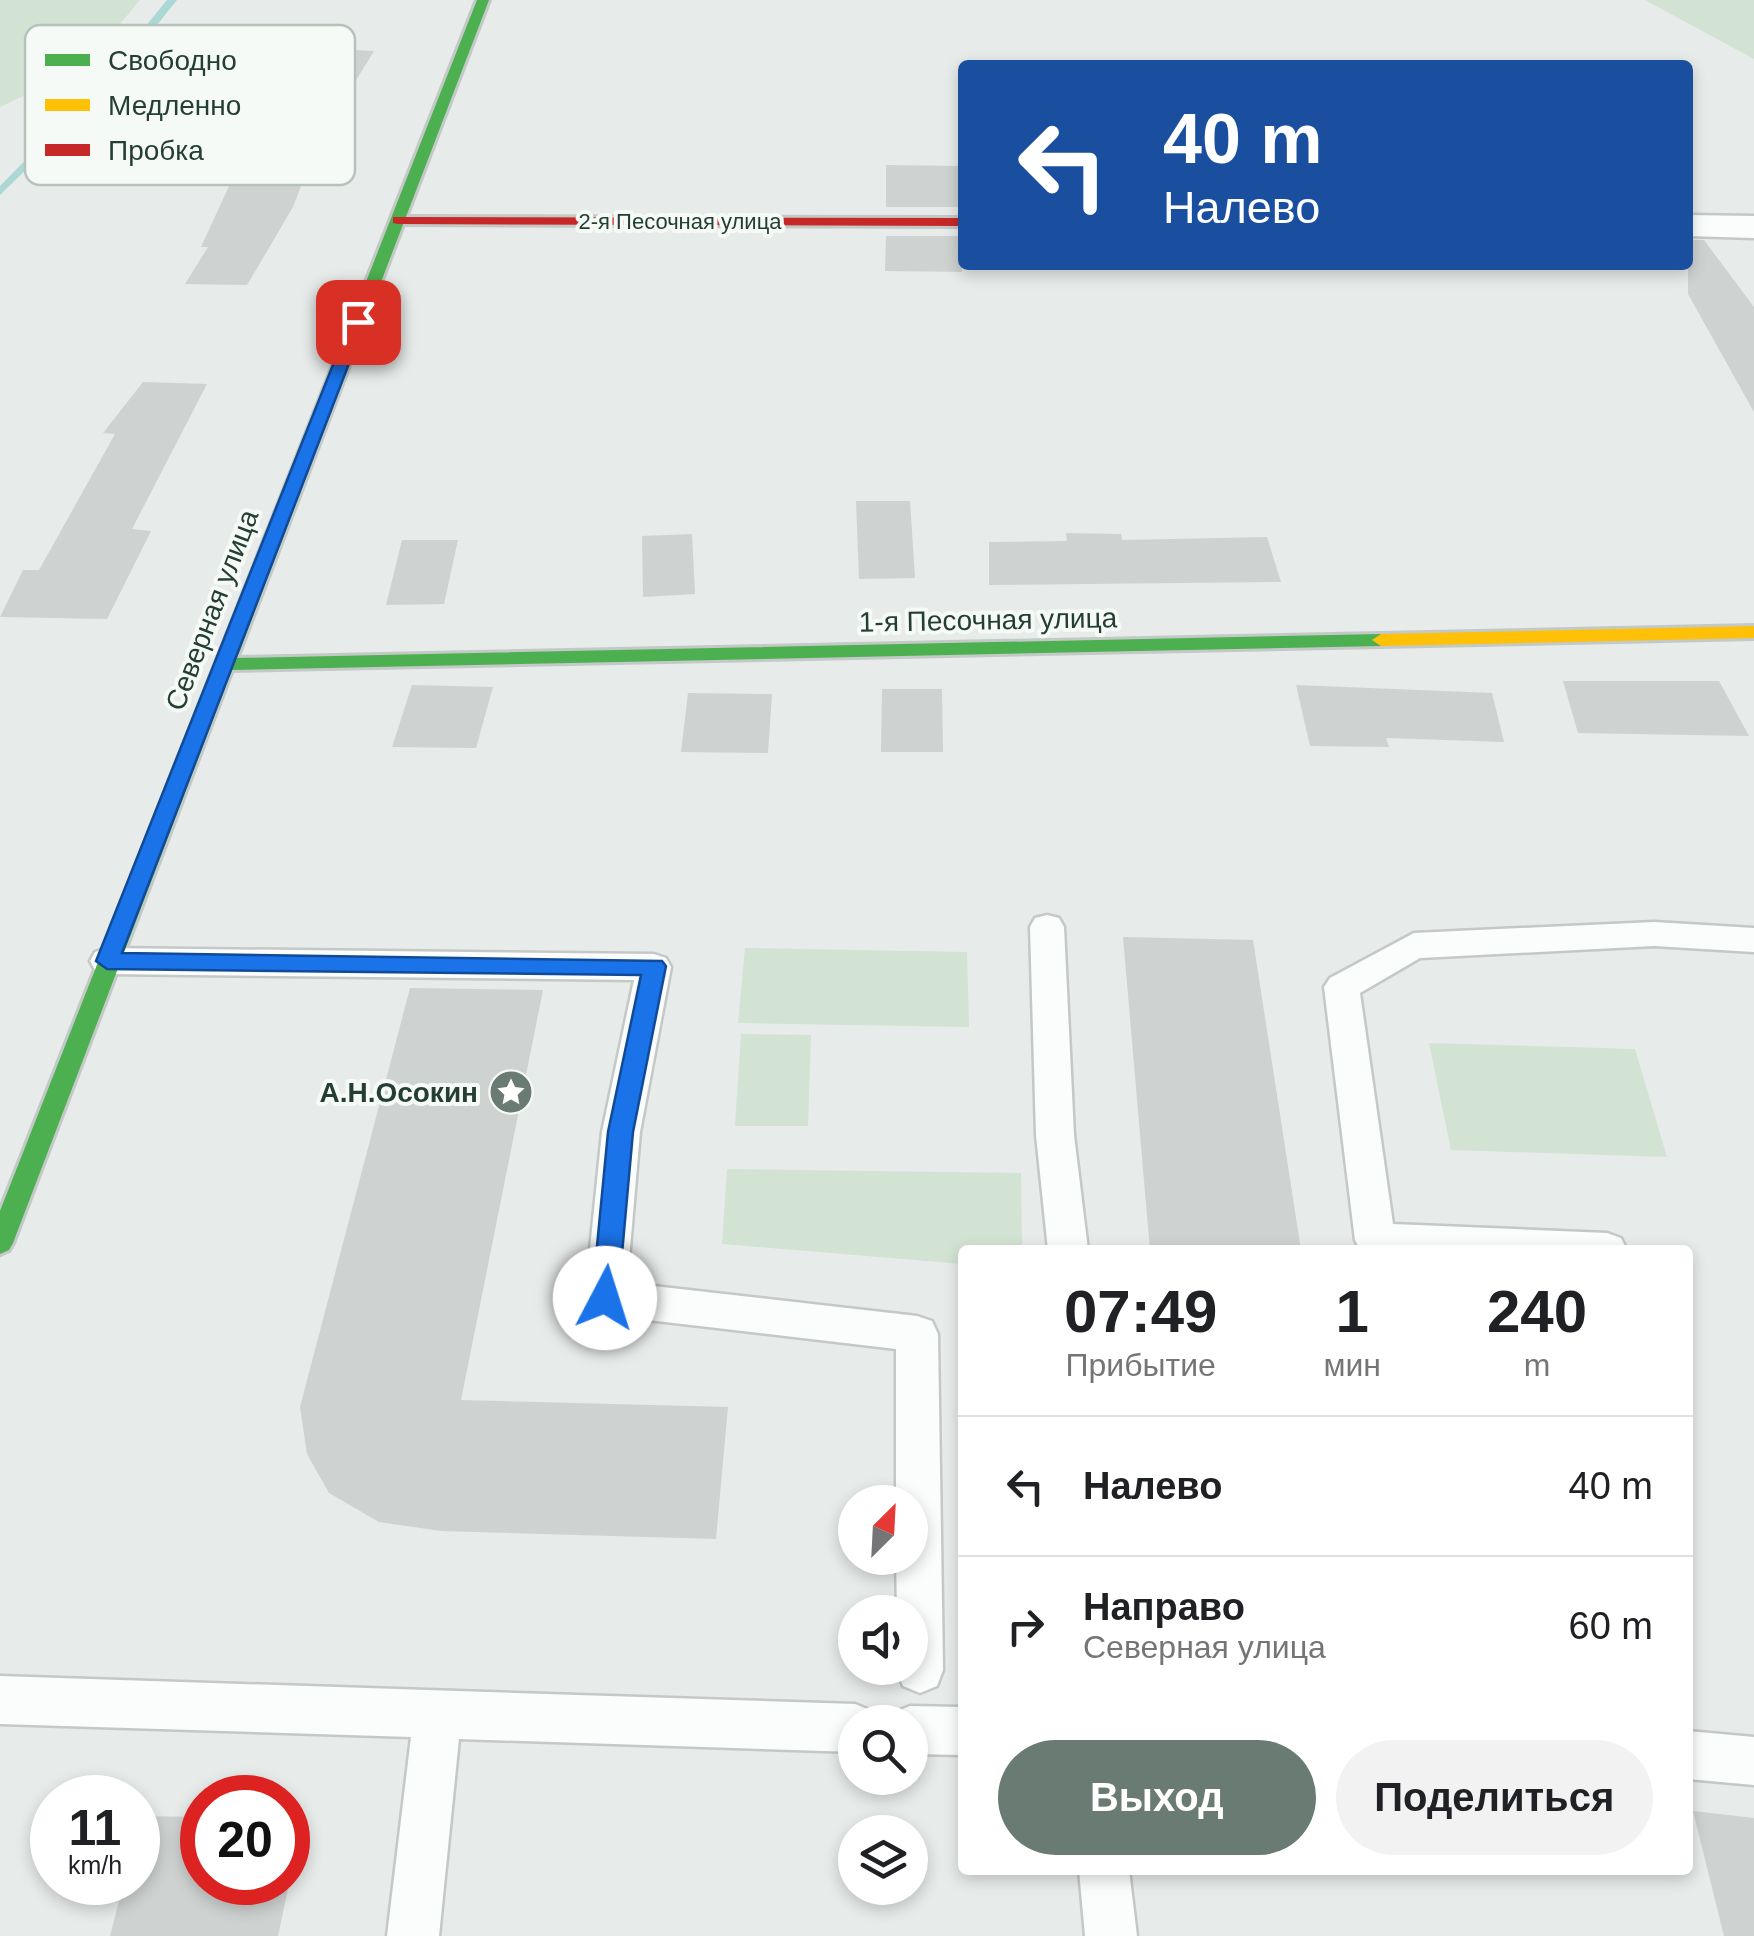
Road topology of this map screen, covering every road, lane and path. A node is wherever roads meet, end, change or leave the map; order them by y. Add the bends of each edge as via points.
1 (482, 0) edge
2 (398, 220) junction
3 (958, 222) edge
4 (1693, 226) edge
5 (1754, 226) edge
6 (1754, 632) edge
7 (223, 664) junction
8 (1048, 926) dead end
9 (1754, 940) edge
10 (107, 961) junction
11 (0, 1243) edge
12 (1067, 1245) edge
13 (1491, 1245) edge
14 (919, 1595) edge
15 (0, 1700) edge
16 (438, 1715) junction
17 (838, 1727) edge
18 (928, 1730) edge
19 (958, 1731) edge
20 (1693, 1755) edge
21 (1754, 1761) edge
22 (1105, 1875) edge
23 (413, 1936) edge
24 (1112, 1936) edge

1 - 2 main road, Северная улица
2 - 3 main road, 2-я Песочная улица
2 - 7 main road, Северная улица
4 - 5 street
6 - 7 main road, 1-я Песочная улица
7 - 10 main road, Северная улица
8 - 12 lane via 1055,1136
9 - 13 lane via 1654,934 1414,946 1342,987 1375,1240
10 - 11 main road, Северная улица
10 - 14 lane via 654,966 621,1132 605,1298 917,1334
15 - 16 lane
16 - 17 lane
16 - 23 lane
18 - 19 lane
20 - 21 lane
22 - 24 lane

